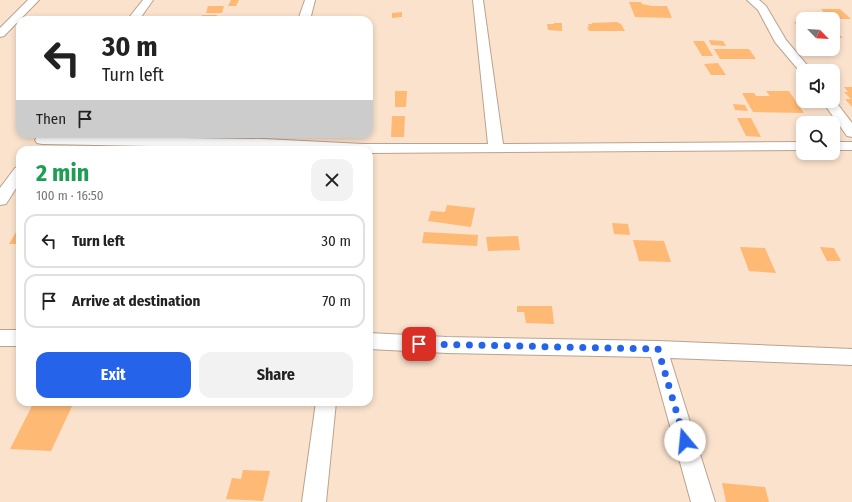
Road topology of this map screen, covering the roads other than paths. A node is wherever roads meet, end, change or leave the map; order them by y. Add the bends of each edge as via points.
1 (34, 0) edge
2 (148, 0) edge
3 (310, 0) edge
4 (478, 0) edge
5 (752, 0) edge
6 (18, 16) edge
7 (136, 16) edge
8 (305, 16) edge
9 (16, 18) edge
10 (0, 34) edge
11 (800, 64) edge
12 (834, 108) edge
13 (852, 132) edge
14 (266, 138) edge
15 (41, 141) edge
16 (337, 146) edge
17 (796, 146) edge
18 (840, 146) edge
19 (852, 146) edge
20 (496, 148) junction
21 (373, 149) edge
22 (16, 177) edge
23 (0, 200) edge
24 (0, 338) edge
25 (16, 338) edge
26 (373, 341) edge
27 (658, 349) junction
28 (852, 357) edge
29 (326, 406) edge
30 (314, 502) edge
31 (703, 502) edge

1 - 6 street
2 - 7 street
3 - 8 street
4 - 20 street
5 - 11 street via 762,8 781,42
9 - 10 street
12 - 13 street
14 - 15 street
14 - 16 street
17 - 20 street
18 - 19 street
20 - 21 street
22 - 23 street
24 - 25 street
26 - 27 street
27 - 28 street
27 - 31 street
29 - 30 street

